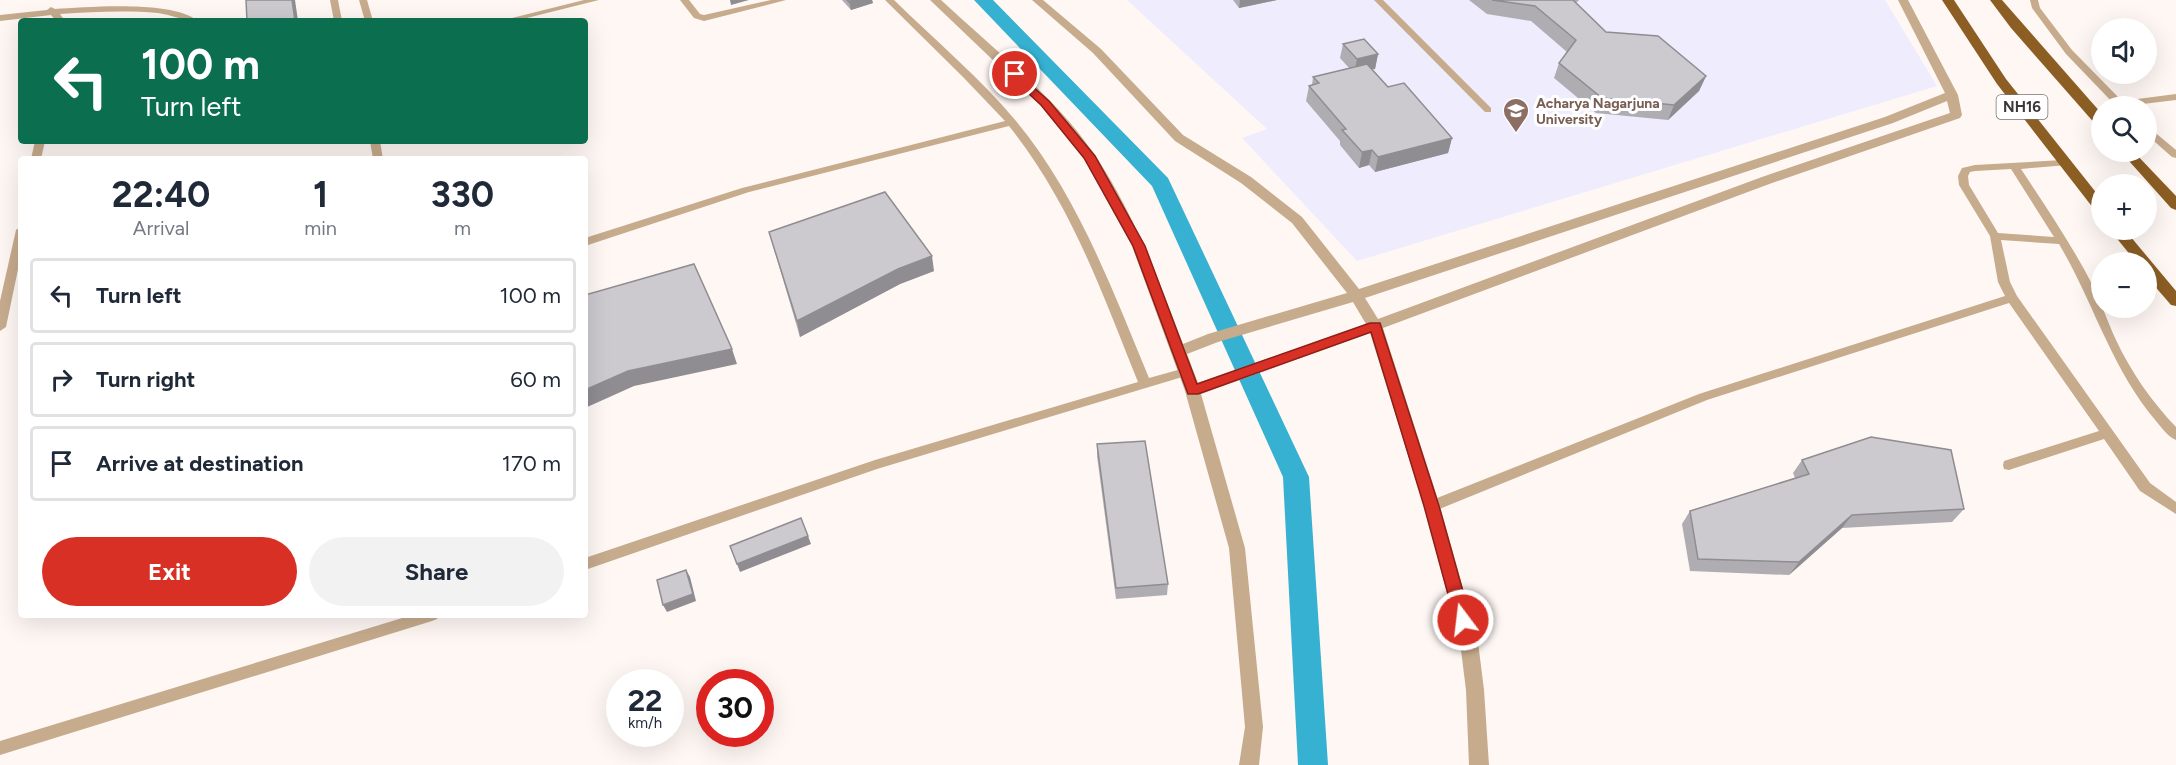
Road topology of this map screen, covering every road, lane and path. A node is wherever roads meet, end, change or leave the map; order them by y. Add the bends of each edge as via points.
1 (334, 0) edge
2 (363, 0) edge
3 (595, 0) edge
4 (684, 0) edge
5 (782, 0) edge
6 (889, 0) edge
7 (935, 0) edge
8 (1036, 0) edge
9 (1378, 0) edge
10 (1902, 0) edge
11 (1948, 0) edge
12 (1996, 0) edge
13 (2034, 0) edge
14 (51, 10) junction
15 (0, 18) edge
16 (58, 18) edge
17 (191, 18) edge
18 (337, 18) edge
19 (368, 18) edge
20 (517, 18) edge
21 (1952, 95) junction
22 (2111, 96) edge
23 (2176, 97) edge
24 (2157, 100) edge
25 (1488, 110) dead end
26 (2091, 111) edge
27 (1012, 122) junction
28 (2157, 138) edge
29 (2176, 155) edge
30 (2136, 162) edge
31 (2063, 163) junction
32 (2014, 166) junction
33 (2091, 197) edge
34 (2176, 205) edge
35 (1995, 236) junction
36 (2062, 240) junction
37 (2125, 240) edge
38 (588, 241) edge
39 (18, 244) edge
40 (2135, 252) edge
41 (2157, 279) edge
42 (1357, 296) junction
43 (2012, 298) junction
44 (2176, 302) edge
45 (1375, 326) junction
46 (0, 327) edge
47 (1177, 352) junction
48 (1185, 372) junction
49 (1145, 384) junction
50 (1193, 391) junction
51 (2107, 433) junction
52 (2176, 435) edge
53 (2009, 465) dead end
54 (1432, 506) junction
55 (2176, 509) edge
56 (588, 563) edge
57 (422, 618) edge
58 (0, 748) edge
59 (1249, 765) edge
60 (1479, 765) edge

1 - 18 lane
2 - 19 lane
3 - 20 lane
4 - 5 lane via 697,16 704,18
6 - 27 lane
7 - 47 street via 1045,103 1089,156 1139,246
8 - 42 street via 1097,51 1179,138 1253,185 1298,220
9 - 25 lane
10 - 21 street
11 - 31 highway, NH16
12 - 26 highway, NH16
13 - 22 lane via 2069,52
14 - 15 lane
14 - 16 lane
14 - 17 lane via 137,2 175,8
21 - 42 street via 1889,120
21 - 45 street via 1956,115 1941,122 1767,180
23 - 24 lane
27 - 38 lane via 746,190
27 - 49 lane via 1066,204
28 - 29 lane
30 - 34 highway
31 - 32 lane
31 - 33 highway, NH16
32 - 35 lane via 1975,168 1963,176 1964,185
32 - 36 lane
35 - 36 lane
35 - 43 lane via 2004,282
36 - 52 lane via 2138,390
37 - 40 highway
39 - 46 lane
41 - 44 highway
42 - 45 street
42 - 47 street
43 - 51 lane
43 - 54 lane via 1703,397
45 - 50 street
45 - 54 street
47 - 48 street
48 - 49 lane
48 - 50 street
49 - 56 lane via 875,465
50 - 59 street via 1237,548 1254,727
51 - 53 lane
51 - 55 lane via 2145,487
54 - 60 street via 1469,642
57 - 58 lane

